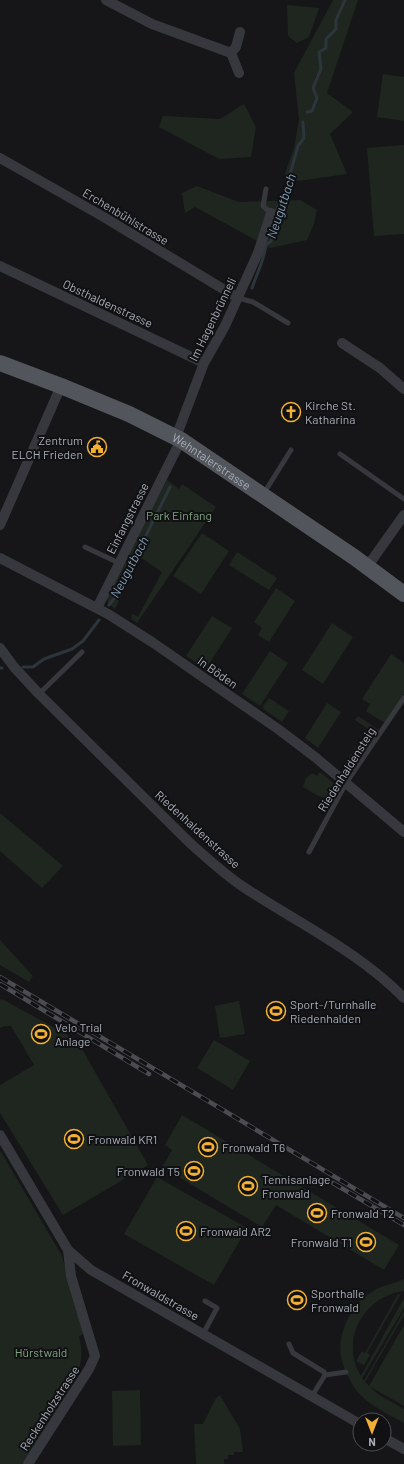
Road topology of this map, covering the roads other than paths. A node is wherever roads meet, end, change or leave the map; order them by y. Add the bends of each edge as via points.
1 (106, 0) edge
2 (240, 32) dead end
3 (231, 53) junction
4 (239, 73) dead end
5 (0, 158) edge
6 (266, 189) dead end
7 (271, 213) joint
8 (0, 266) edge
9 (238, 298) junction
10 (288, 323) dead end
11 (342, 343) dead end
12 (204, 362) junction
13 (0, 363) edge
14 (61, 386) junction
15 (404, 389) edge
16 (178, 439) junction
17 (291, 450) dead end
18 (340, 454) dead end
19 (263, 495) junction
20 (404, 499) edge
21 (404, 515) edge
22 (0, 525) edge
23 (85, 547) dead end
24 (0, 558) edge
25 (119, 563) junction
26 (367, 567) junction
27 (404, 594) edge
28 (97, 608) junction
29 (0, 648) edge
30 (82, 652) dead end
31 (39, 694) junction
32 (404, 698) edge
33 (346, 783) junction
34 (404, 832) edge
35 (309, 852) dead end
36 (404, 998) edge
37 (0, 1135) edge
38 (68, 1250) junction
39 (205, 1301) dead end
40 (203, 1334) junction
41 (289, 1344) dead end
42 (346, 1372) dead end
43 (324, 1375) junction
44 (312, 1396) junction
45 (352, 1419) edge
46 (392, 1442) edge
47 (404, 1449) edge
48 (28, 1464) edge

1 - 3 street via 152,24
2 - 3 street via 236,47
3 - 4 street
5 - 9 street, Erchenbühlstrasse
6 - 7 lane via 263,206
7 - 9 street, Im Hagenbrünneli via 258,253
8 - 12 street, Obsthaldenstrasse
9 - 10 lane via 252,302
9 - 12 street, Im Hagenbrünneli
11 - 15 street via 380,368
12 - 16 street, Im Hagenbrünneli
13 - 14 main road, Wehntalerstrasse
14 - 16 main road, Wehntalerstrasse via 129,414
14 - 22 street
16 - 19 main road, Wehntalerstrasse
16 - 25 street, Einfangstrasse
17 - 19 lane
18 - 20 lane
19 - 26 main road, Wehntalerstrasse
21 - 26 street
23 - 25 lane
24 - 28 street, In Böden
25 - 28 street, Einfangstrasse
26 - 27 main road, Wehntalerstrasse
28 - 33 street, In Böden via 141,635 278,729
29 - 31 street, Riedenhaldenstrasse
30 - 31 lane
31 - 36 street, Riedenhaldenstrasse via 184,838 216,866 241,885 368,966
32 - 33 lane, Riedenhaldensteig
33 - 34 street, In Böden
33 - 35 lane, Riedenhaldensteig
37 - 38 street, Fronwaldstrasse
38 - 40 street, Fronwaldstrasse via 91,1270
38 - 48 street, Reckenholzstrasse via 71,1276 95,1356 90,1369
39 - 40 lane via 217,1308
40 - 44 street, Fronwaldstrasse
41 - 43 lane via 291,1351 322,1370
42 - 43 lane
43 - 44 lane
44 - 45 street, Fronwaldstrasse
46 - 47 street

